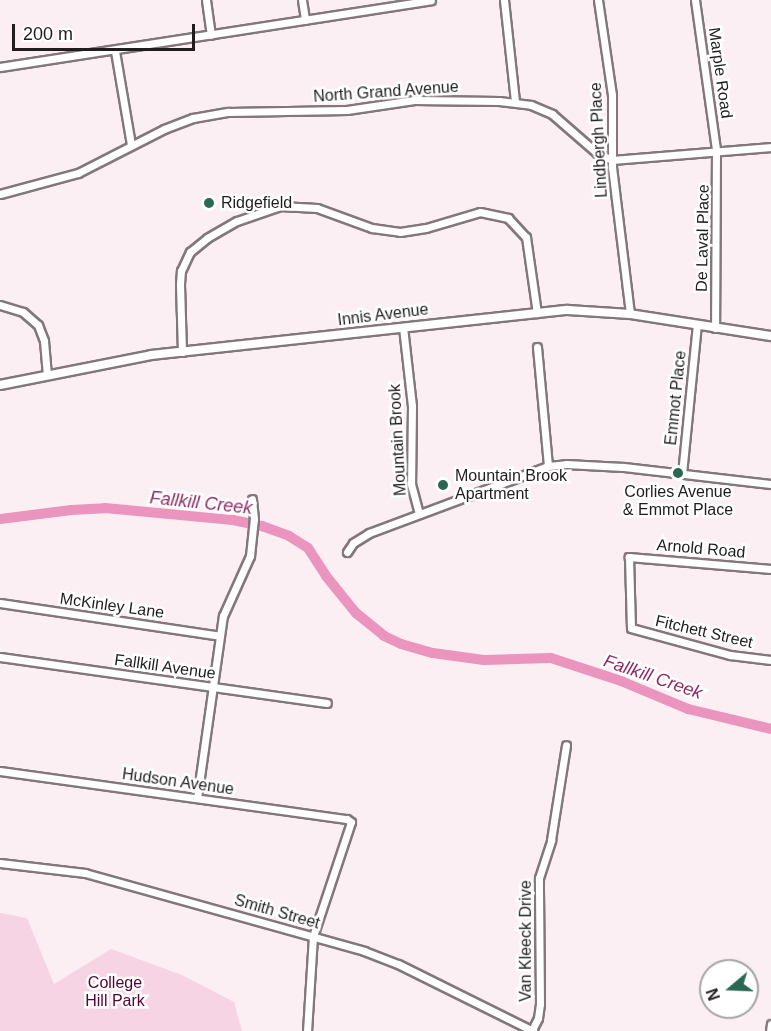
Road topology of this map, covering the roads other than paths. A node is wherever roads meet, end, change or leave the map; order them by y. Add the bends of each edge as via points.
1 (206, 0) edge
2 (302, 0) edge
3 (431, 0) edge
4 (504, 0) edge
5 (598, 0) edge
6 (695, 0) edge
7 (403, 2) edge
8 (305, 20) junction
9 (211, 35) junction
10 (115, 51) junction
11 (0, 67) edge
12 (515, 102) junction
13 (131, 145) junction
14 (771, 147) edge
15 (716, 150) junction
16 (612, 160) junction
17 (0, 194) edge
18 (0, 305) edge
19 (537, 313) junction
20 (630, 314) junction
21 (697, 325) junction
22 (403, 327) junction
23 (715, 328) junction
24 (771, 336) edge
25 (537, 347) dead end
26 (182, 352) junction
27 (47, 375) junction
28 (0, 385) edge
29 (548, 466) junction
30 (682, 474) junction
31 (771, 484) edge
32 (252, 499) dead end
33 (419, 514) junction
34 (346, 552) dead end
35 (771, 569) edge
36 (0, 603) edge
37 (631, 628) joint
38 (220, 636) junction
39 (0, 657) edge
40 (771, 660) edge
41 (212, 687) junction
42 (327, 703) dead end
43 (566, 745) dead end
44 (0, 771) edge
45 (197, 798) junction
46 (0, 863) edge
47 (313, 936) junction
48 (771, 1024) edge
49 (307, 1031) edge
50 (532, 1031) edge
51 (770, 1031) edge

1 - 9 street
2 - 8 street
3 - 7 street
4 - 12 street
5 - 16 street, Lindbergh Place via 612,95
6 - 15 street, Marple Road
7 - 8 street
8 - 9 street
9 - 10 street
10 - 11 street
10 - 13 street
12 - 13 street, North Grand Avenue via 414,100 347,110 228,112 184,121
12 - 16 street, North Grand Avenue via 552,114 597,153
13 - 17 street, North Grand Avenue via 78,173
14 - 15 street
15 - 16 street
15 - 23 street, De Laval Place
16 - 20 street, Lindbergh Place
18 - 27 street via 23,312 38,325 44,341
19 - 20 main road, Innis Avenue via 598,310
19 - 22 main road, Innis Avenue
19 - 26 street via 526,237 508,218 480,212 426,228 400,231 372,228 317,208 280,206 237,221 190,252 180,284
20 - 21 main road, Innis Avenue
21 - 23 main road, Innis Avenue
21 - 30 street, Emmot Place
22 - 26 main road, Innis Avenue
22 - 33 street, Mountain Brook via 412,406 411,484
23 - 24 main road, Innis Avenue
25 - 29 street
26 - 27 main road, Innis Avenue via 123,359
27 - 28 main road, Innis Avenue
29 - 30 street via 612,466
29 - 33 street
30 - 31 street
32 - 38 street via 250,556 227,603
33 - 34 street via 360,537
35 - 37 street, Arnold Road via 629,557
36 - 38 street, McKinley Lane
37 - 40 street, Fitchett Street via 730,655
38 - 41 street
39 - 41 street, Fallkill Avenue
41 - 42 street, Fallkill Avenue
41 - 45 street
43 - 50 street, Van Kleeck Drive via 551,840 539,878 540,1004
44 - 45 street, Hudson Avenue
45 - 47 street, Hudson Avenue via 351,822
46 - 47 street, Smith Street via 85,873
47 - 49 street
47 - 50 street, Smith Street via 382,957
48 - 51 street

